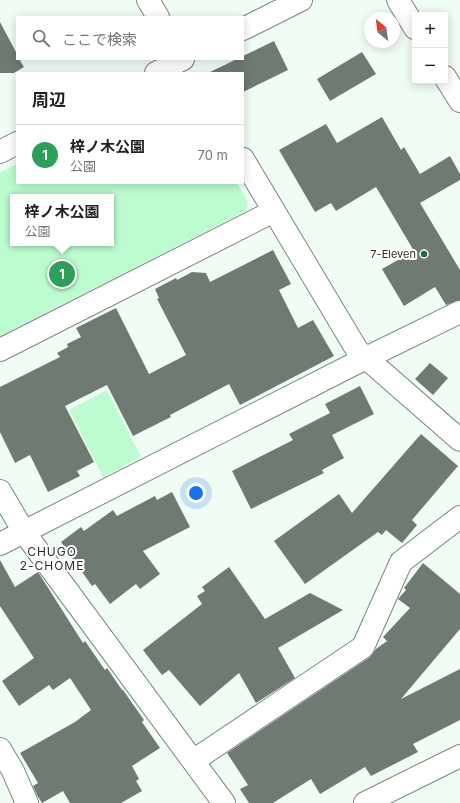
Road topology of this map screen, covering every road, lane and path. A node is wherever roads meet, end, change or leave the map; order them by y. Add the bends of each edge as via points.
1 (148, 0) edge
2 (301, 0) edge
3 (398, 0) edge
4 (157, 16) edge
5 (412, 23) edge
6 (244, 28) edge
7 (181, 60) edge
8 (184, 60) edge
9 (158, 72) edge
10 (190, 72) edge
11 (448, 82) edge
12 (460, 101) edge
13 (16, 144) edge
14 (0, 152) edge
15 (244, 161) edge
16 (274, 211) junction
17 (460, 312) edge
18 (0, 350) edge
19 (366, 358) junction
20 (460, 440) edge
21 (0, 490) edge
22 (460, 517) edge
23 (24, 532) junction
24 (0, 544) edge
25 (0, 749) edge
26 (460, 756) edge
27 (193, 761) junction
28 (27, 803) edge
29 (224, 803) edge
30 (365, 803) edge

1 - 4 street
2 - 6 street
3 - 5 street
7 - 9 street
8 - 10 street
11 - 12 street
13 - 14 street
15 - 16 street
16 - 18 street
16 - 19 street via 357,350
17 - 19 street
19 - 20 street
19 - 23 street
21 - 23 street
22 - 27 street via 401,562 363,647
23 - 24 street
23 - 27 street
25 - 28 street
26 - 30 street
27 - 29 street

